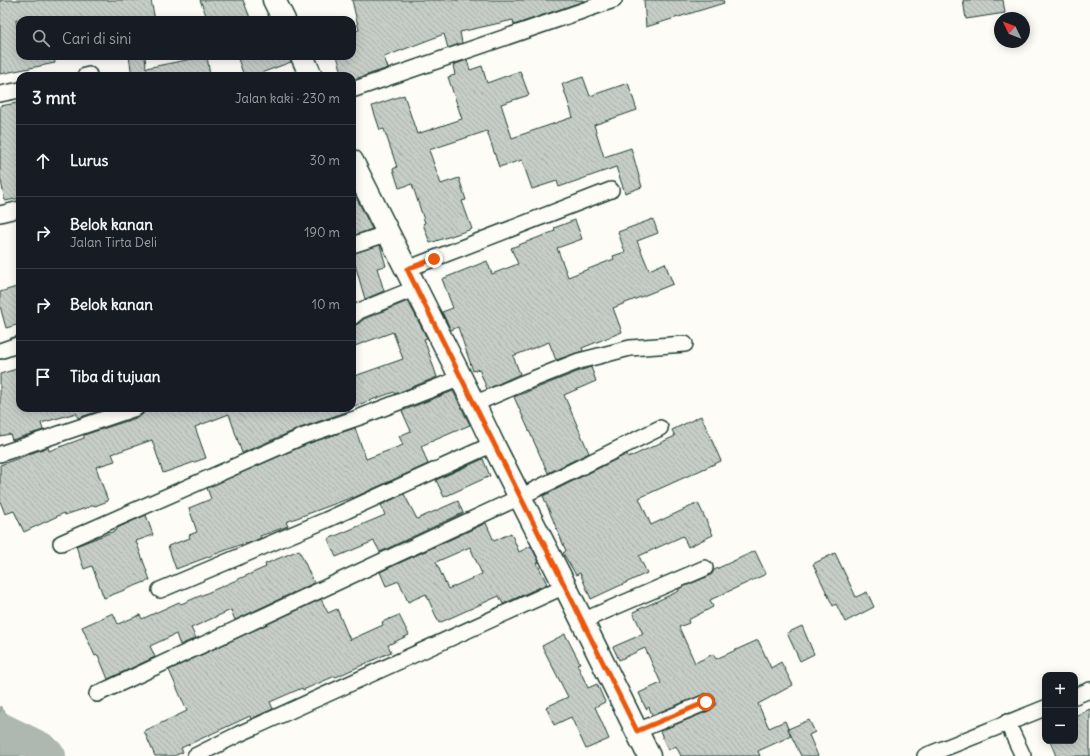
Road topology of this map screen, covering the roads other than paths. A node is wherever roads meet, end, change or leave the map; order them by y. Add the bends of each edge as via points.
1 (274, 0) edge
2 (614, 0) edge
3 (282, 16) edge
4 (304, 60) edge
5 (309, 72) edge
6 (356, 89) edge
7 (16, 91) edge
8 (0, 94) edge
9 (356, 169) edge
10 (610, 190) dead end
11 (16, 210) edge
12 (0, 214) edge
13 (389, 233) junction
14 (356, 244) edge
15 (411, 279) junction
16 (356, 314) edge
17 (685, 344) dead end
18 (16, 345) edge
19 (0, 350) edge
20 (461, 378) junction
21 (474, 404) junction
22 (124, 412) edge
23 (660, 428) dead end
24 (493, 444) junction
25 (0, 454) edge
26 (520, 497) junction
27 (61, 543) dead end
28 (706, 568) dead end
29 (565, 586) junction
30 (160, 590) dead end
31 (582, 621) junction
32 (1090, 690) edge
33 (97, 694) dead end
34 (1078, 695) edge
35 (706, 702) dead end
36 (1042, 709) edge
37 (1007, 722) junction
38 (637, 731) junction
39 (195, 756) edge
40 (649, 756) edge
41 (925, 756) edge
42 (1023, 756) edge

1 - 3 street
2 - 6 street
4 - 5 street
7 - 8 street
9 - 13 street
10 - 15 street
11 - 12 street
13 - 14 street
13 - 15 street
15 - 16 street
15 - 20 street
17 - 21 street via 630,348 579,362
18 - 19 street
20 - 21 street
20 - 27 street via 304,436
21 - 24 street
22 - 25 street
23 - 26 street
24 - 26 street
24 - 30 street via 324,521
26 - 29 street
26 - 33 street
28 - 31 street
29 - 31 street
29 - 39 street
31 - 38 street
32 - 34 street
35 - 38 street
36 - 37 street
37 - 41 street
37 - 42 street
38 - 40 street

